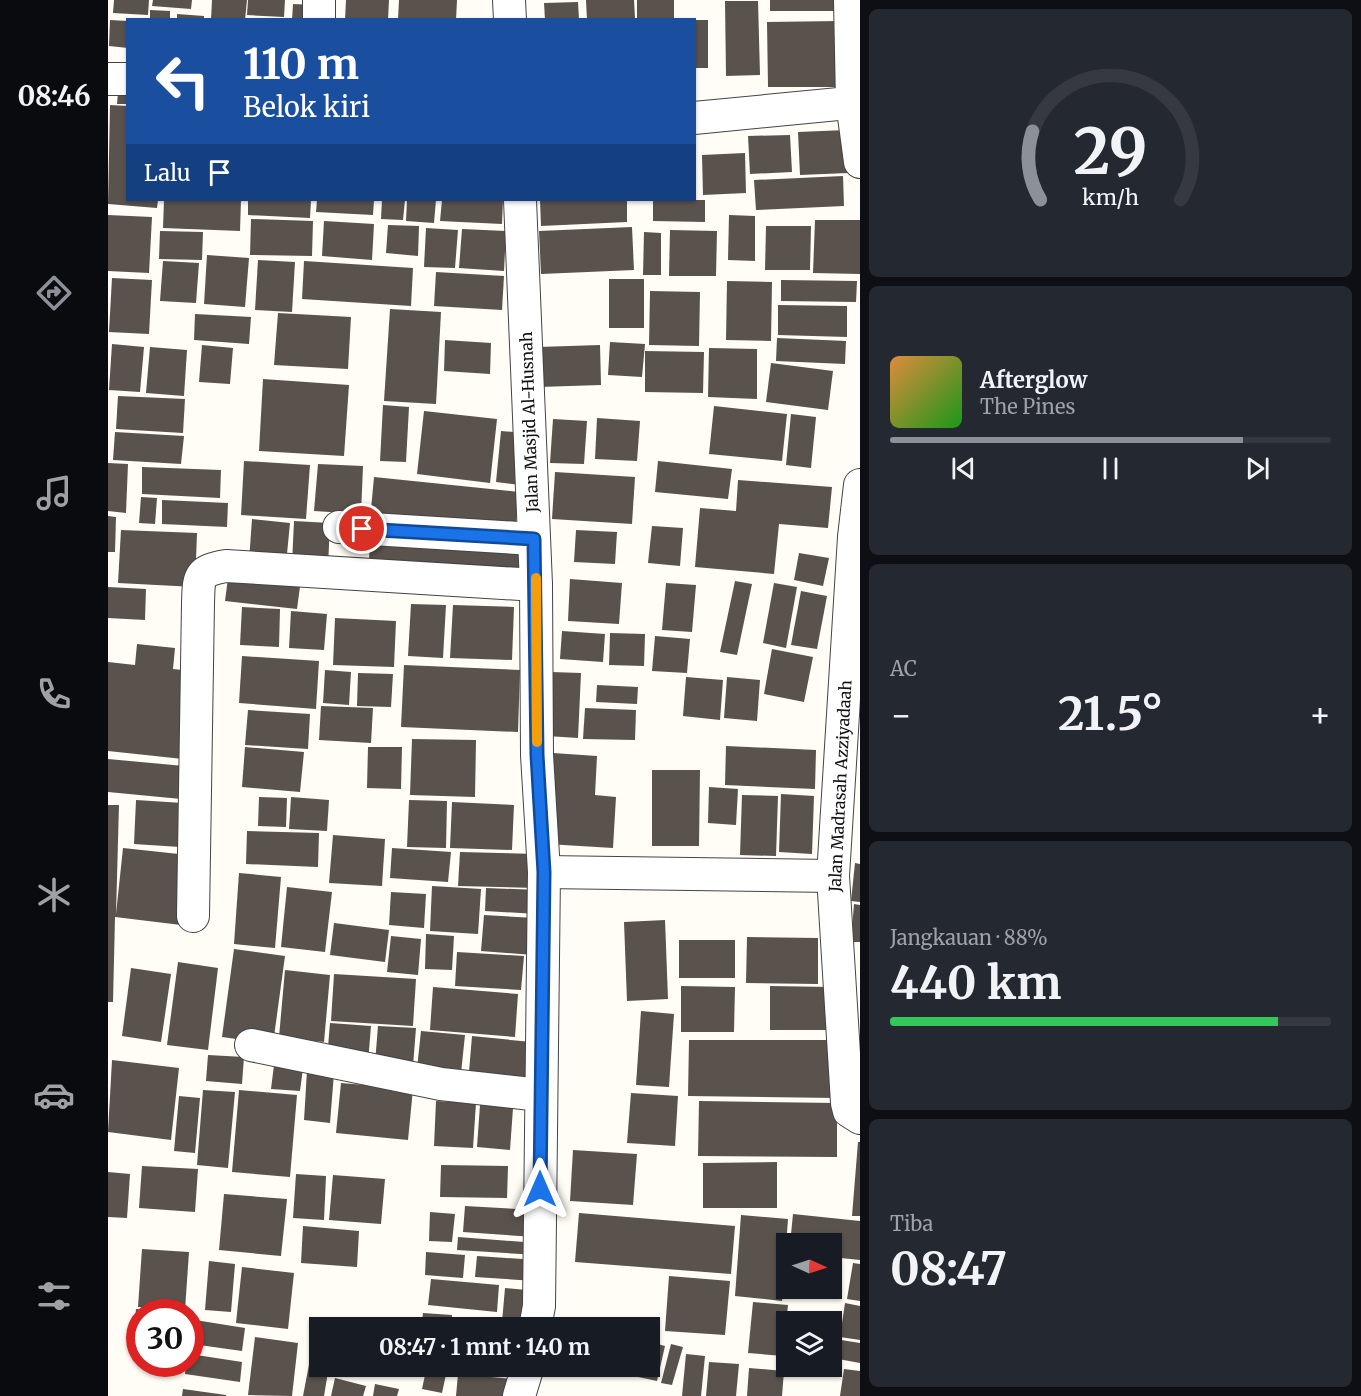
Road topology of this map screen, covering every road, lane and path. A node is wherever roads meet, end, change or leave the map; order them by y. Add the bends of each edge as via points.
1 (319, 0) edge
2 (509, 0) edge
3 (850, 0) edge
4 (319, 18) edge
5 (510, 18) edge
6 (108, 79) edge
7 (126, 79) edge
8 (856, 102) edge
9 (696, 118) edge
10 (860, 162) edge
11 (520, 201) edge
12 (860, 485) edge
13 (339, 527) dead end
14 (534, 539) junction
15 (536, 585) junction
16 (842, 865) edge
17 (544, 872) junction
18 (193, 916) dead end
19 (251, 1045) dead end
20 (540, 1095) junction
21 (860, 1118) edge
22 (537, 1317) edge
23 (525, 1377) edge
24 (519, 1396) edge

1 - 4 street
2 - 5 street
3 - 8 street
6 - 7 street
8 - 9 street
8 - 10 street
11 - 14 street, Jalan Masjid Al-Husnah
12 - 16 street, Jalan Madrasah Azziyadaah via 854,537
13 - 14 street
14 - 15 street, Jalan Masjid Al-Husnah
15 - 17 street, Jalan Masjid Al-Husnah via 537,755
15 - 18 street via 207,569 199,579 198,603
16 - 17 street
16 - 21 street, Jalan Madrasah Azziyadaah via 847,1103 849,1111
17 - 20 street, Jalan Masjid Al-Husnah
19 - 20 street via 441,1084
20 - 22 street, Jalan Masjid Al-Husnah
23 - 24 street

